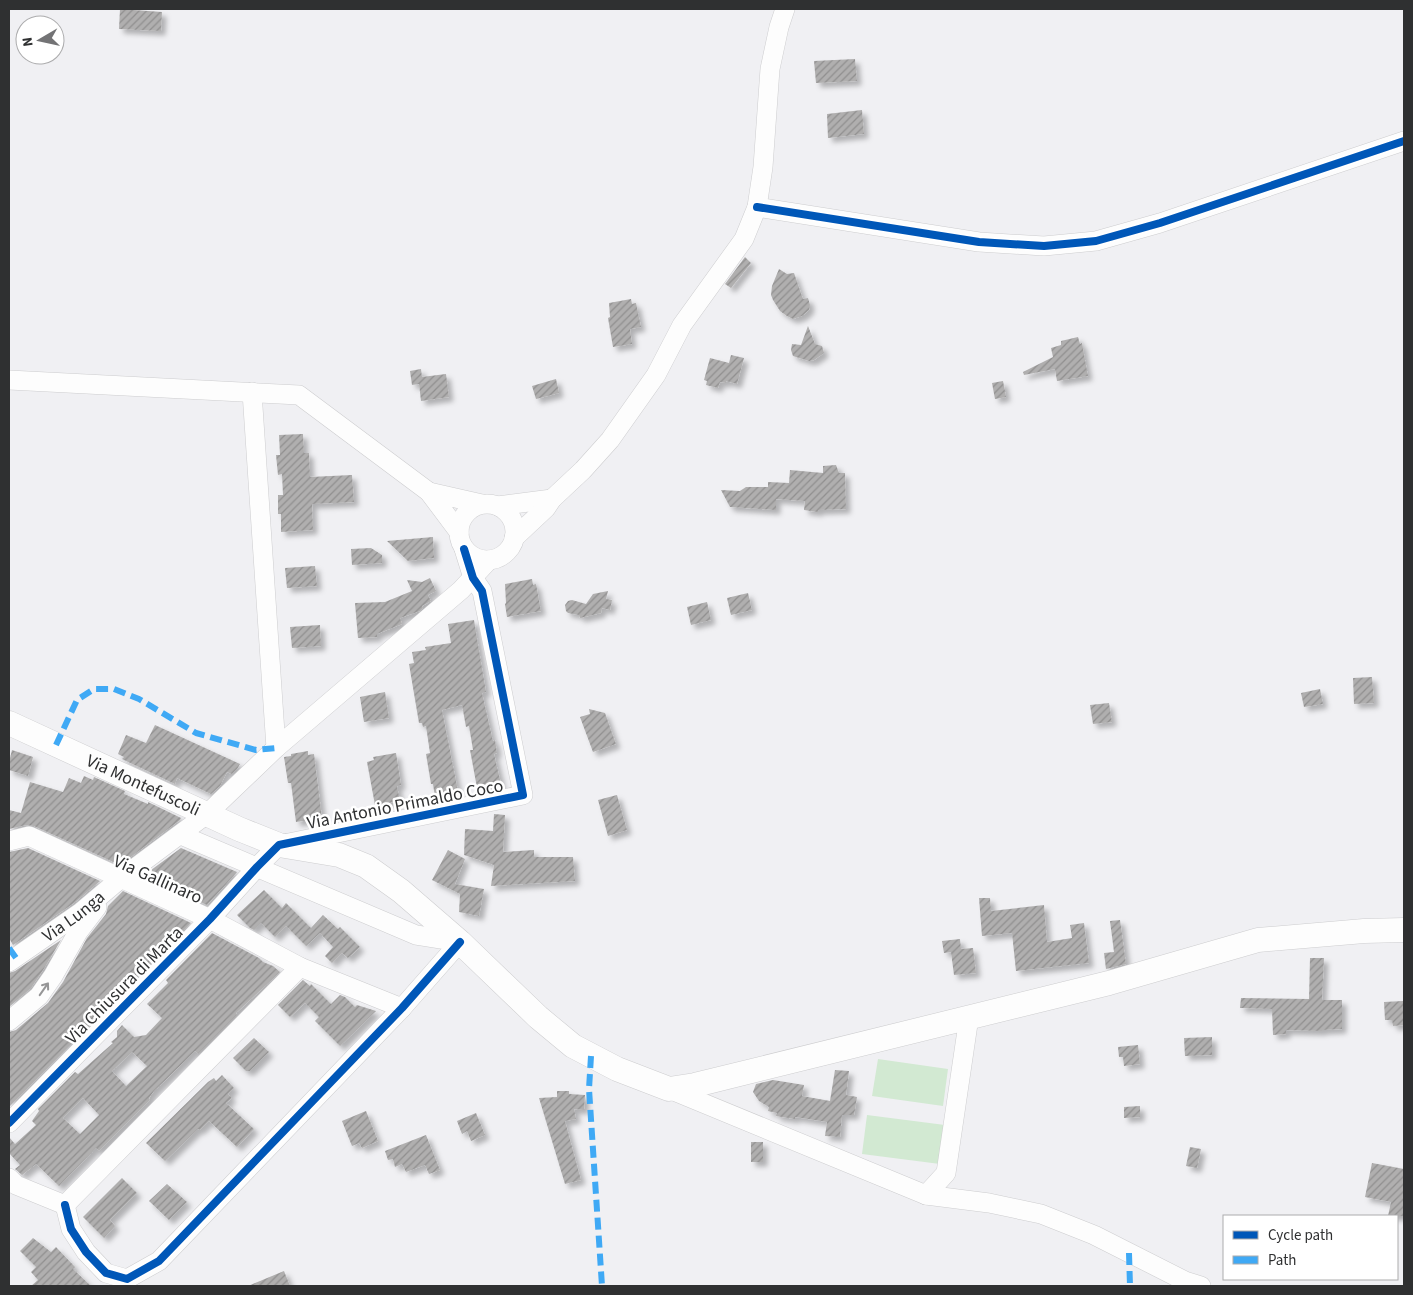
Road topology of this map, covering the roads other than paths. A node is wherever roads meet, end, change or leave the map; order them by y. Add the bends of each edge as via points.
1 (786, 9) edge
2 (1404, 141) edge
3 (757, 207) junction
4 (9, 380) edge
5 (252, 392) junction
6 (429, 492) junction
7 (552, 499) junction
8 (490, 505) junction
9 (514, 538) junction
10 (462, 540) junction
11 (489, 560) junction
12 (473, 578) junction
13 (9, 723) edge
14 (276, 748) junction
15 (207, 814) junction
16 (181, 835) junction
17 (9, 841) edge
18 (279, 845) junction
19 (257, 867) junction
20 (120, 879) junction
21 (210, 919) junction
22 (1404, 930) edge
23 (460, 942) junction
24 (11, 956) edge
25 (300, 967) junction
26 (402, 1008) junction
27 (969, 1017) junction
28 (9, 1022) edge
29 (669, 1089) junction
30 (9, 1123) edge
31 (11, 1183) edge
32 (926, 1195) junction
33 (65, 1205) junction
34 (1201, 1286) edge

1 - 3 street via 770,68
2 - 3 street via 1160,223 1096,241 1044,246 979,242
3 - 7 street via 744,239 682,326 636,405 610,440
4 - 5 street
5 - 6 street via 299,395
5 - 14 street
6 - 8 street
6 - 10 street
7 - 8 street
7 - 9 street
8 - 9 street via 506,512 514,528
8 - 10 street via 475,507 463,517
9 - 11 street via 505,553
10 - 11 street via 471,555
10 - 12 street
11 - 12 street, Via Lunga
12 - 14 street, Via Lunga
12 - 18 street, Via Antonio Primaldo Coco via 482,591 523,796
13 - 15 main road, Via Montefuscoli
14 - 15 street, Via Lunga
15 - 16 street, Via Lunga
15 - 18 main road, Via Montefuscoli
16 - 19 street
16 - 20 street, Via Lunga
17 - 20 street, Via Gallinaro via 29,836
18 - 19 street, Via Chiusura di Marta
18 - 23 main road, Via Montefuscoli via 339,855 366,866 401,891
19 - 21 street, Via Chiusura di Marta
19 - 23 street via 416,935
20 - 21 street, Via Gallinaro
20 - 24 street, Via Lunga via 81,912
28 -> 20 street via 39,996 78,932
21 - 25 street, Via Gallinaro
21 - 30 street, Via Chiusura di Marta
22 - 27 main road via 1258,940 1108,983
23 - 26 street
23 - 29 main road, Via Montefuscoli via 538,1017 574,1046 617,1069
25 - 26 street, Via Gallinaro
25 - 33 street
26 - 33 street via 159,1261 127,1279 106,1273 86,1252 71,1229
27 - 29 main road
27 - 32 street via 946,1173
29 - 32 street
31 - 33 street
32 - 34 street via 1041,1214 1094,1235

